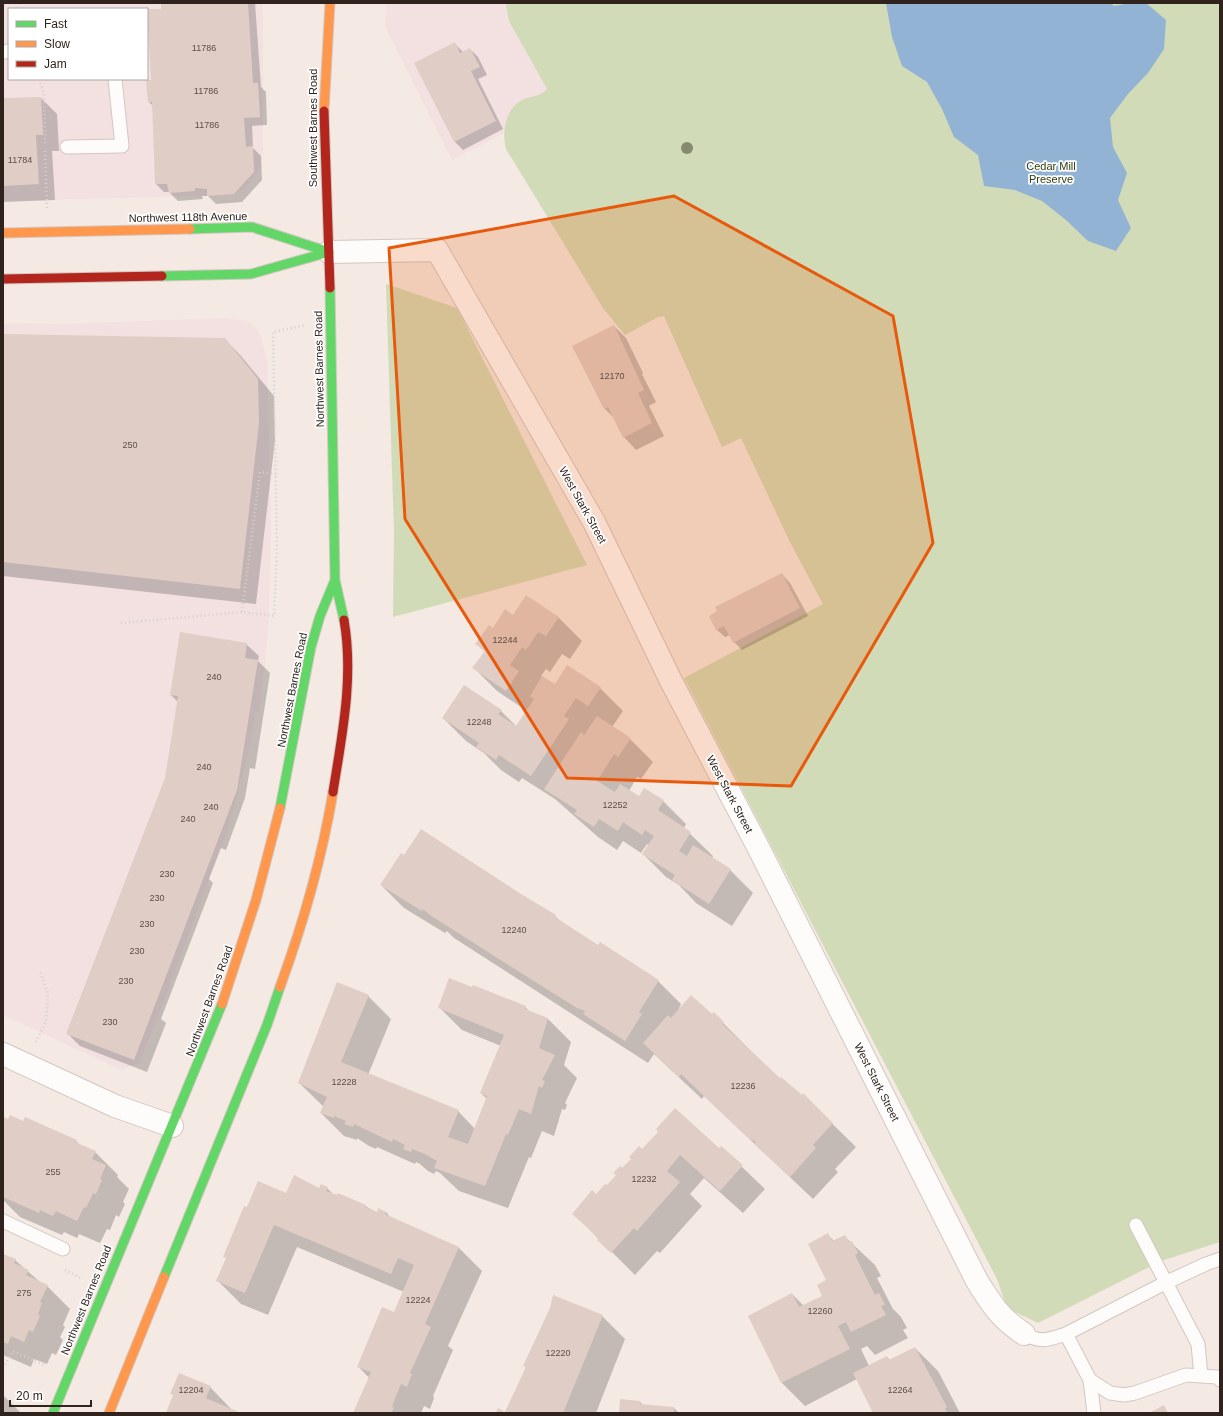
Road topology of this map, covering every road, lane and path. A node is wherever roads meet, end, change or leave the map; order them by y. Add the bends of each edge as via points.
1 (330, 3) edge
2 (40, 80) edge
3 (115, 80) edge
4 (67, 147) dead end
5 (48, 232) junction
6 (3, 233) edge
7 (329, 252) junction
8 (3, 279) edge
9 (330, 320) junction
10 (276, 474) junction
11 (335, 580) junction
12 (242, 612) junction
13 (121, 623) dead end
14 (40, 971) dead end
15 (46, 1022) dead end
16 (3, 1054) edge
17 (172, 1126) junction
18 (3, 1221) edge
19 (1136, 1225) dead end
20 (63, 1249) dead end
21 (1220, 1259) edge
22 (1165, 1283) junction
23 (1024, 1334) joint
24 (1066, 1334) junction
25 (3, 1368) edge
26 (68, 1376) junction
27 (1201, 1376) junction
28 (1090, 1380) junction
29 (1220, 1380) edge
30 (53, 1413) edge
31 (108, 1413) edge
32 (1094, 1413) edge

1 - 7 main road, Southwest Barnes Road via 324,131
2 - 5 path via 44,94
3 - 4 lane via 122,146
5 - 6 main road, Northwest 118th Avenue
5 - 7 main road, Northwest 118th Avenue via 252,227
7 - 8 main road via 251,274
7 - 9 main road, Northwest Barnes Road
7 - 23 street, West Stark Street via 437,250 594,522 671,681 758,847 977,1281 1007,1323
9 - 10 path via 273,332
9 - 11 main road, Northwest Barnes Road
10 - 12 path via 260,472
10 - 12 path via 277,550 274,616
11 - 17 main road, Northwest Barnes Road via 311,647 283,798 256,900 232,977
11 - 31 main road, Northwest Barnes Road via 344,622 347,653 347,704 329,815 317,866 294,948 267,1024
12 - 13 path
14 - 15 path via 48,994
16 - 17 street via 115,1106
17 - 26 main road, Northwest Barnes Road
18 - 20 lane
19 - 22 lane
21 - 22 lane
22 - 24 lane
22 - 27 lane via 1198,1344
23 - 24 lane via 1036,1340
24 - 28 lane
25 - 26 path via 13,1351
26 - 30 main road, Northwest Barnes Road
27 - 28 lane via 1186,1375 1124,1395 1110,1393
27 - 29 lane via 1217,1377
28 - 32 lane

